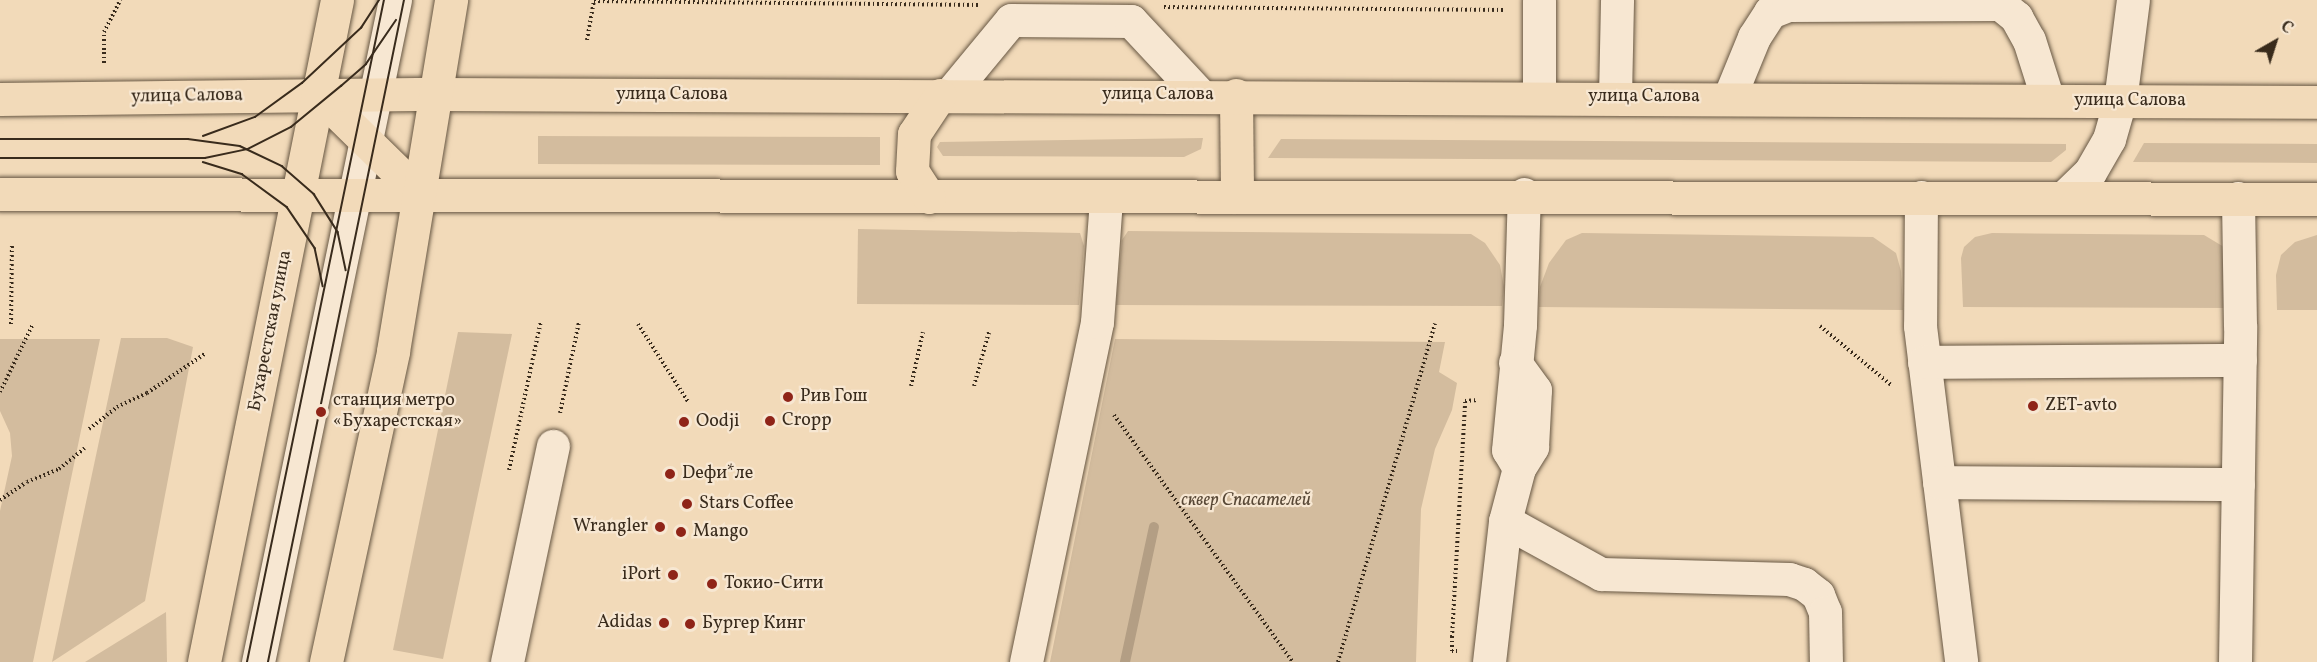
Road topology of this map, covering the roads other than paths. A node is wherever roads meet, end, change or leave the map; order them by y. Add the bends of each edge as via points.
1 (337, 0) edge
2 (395, 0) edge
3 (451, 0) edge
4 (1539, 0) edge
5 (1617, 0) edge
6 (2133, 0) edge
7 (437, 94) junction
8 (319, 95) junction
9 (376, 95) junction
10 (945, 95) junction
11 (1200, 95) junction
12 (1236, 95) junction
13 (1539, 96) junction
14 (1615, 97) junction
15 (1728, 98) junction
16 (0, 99) edge
17 (2048, 100) junction
18 (2120, 100) junction
19 (2317, 102) edge
20 (366, 142) junction
21 (0, 194) edge
22 (300, 194) junction
23 (356, 194) junction
24 (420, 194) junction
25 (1524, 194) junction
26 (929, 197) junction
27 (1237, 197) junction
28 (1921, 197) junction
29 (2063, 198) junction
30 (2238, 198) junction
31 (1106, 199) junction
32 (2317, 199) edge
33 (2240, 360) junction
34 (1924, 362) junction
35 (553, 446) road end
36 (1939, 482) junction
37 (2238, 484) junction
38 (1505, 521) junction
39 (1965, 655) edge
40 (204, 662) edge
41 (258, 662) edge
42 (326, 662) edge
43 (507, 662) edge
44 (1026, 662) edge
45 (1489, 662) edge
46 (1826, 662) edge
47 (2235, 662) edge

1 - 8 main road, Бухарестская улица
2 - 9 street
3 - 7 main road
4 - 13 street
5 - 14 street
6 - 18 street
7 - 9 main road, улица Салова
7 - 10 main road, улица Салова
7 - 24 main road
8 - 9 main road, улица Салова
8 - 16 main road, улица Салова
8 - 20 main road
8 - 22 main road, Бухарестская улица
9 - 20 street
10 - 11 main road, улица Салова
10 - 11 street via 1011,20 1131,21
10 - 26 main road via 914,134 912,171
11 - 12 main road, улица Салова
12 - 13 main road, улица Салова
12 - 27 main road
13 - 14 main road, улица Салова
14 - 15 main road, улица Салова
15 - 17 main road, улица Салова
15 - 17 street via 1770,12 1788,5 2000,4 2016,17 2029,40
17 - 18 main road, улица Салова
18 - 19 main road, улица Салова
18 - 29 street via 2109,139 2090,172
20 - 23 street
20 - 24 main road
21 - 22 main road
22 - 23 main road
22 - 40 main road, Бухарестская улица
23 - 24 main road
23 - 41 street
24 - 26 main road
24 - 42 main road via 393,351
25 - 27 main road
25 - 28 main road
25 - 38 street via 1520,325 1508,450 1520,468
26 - 31 main road
27 - 31 main road
28 - 29 main road
28 - 34 street via 1920,326
29 - 30 main road
30 - 32 main road
30 - 33 street
31 - 44 street via 1097,322
33 - 34 street
33 - 37 street
34 - 36 street
35 - 43 street
36 - 37 street
36 - 39 street
37 - 47 street
38 - 45 street
38 - 46 street via 1601,574 1789,579 1804,584 1818,595 1825,612

